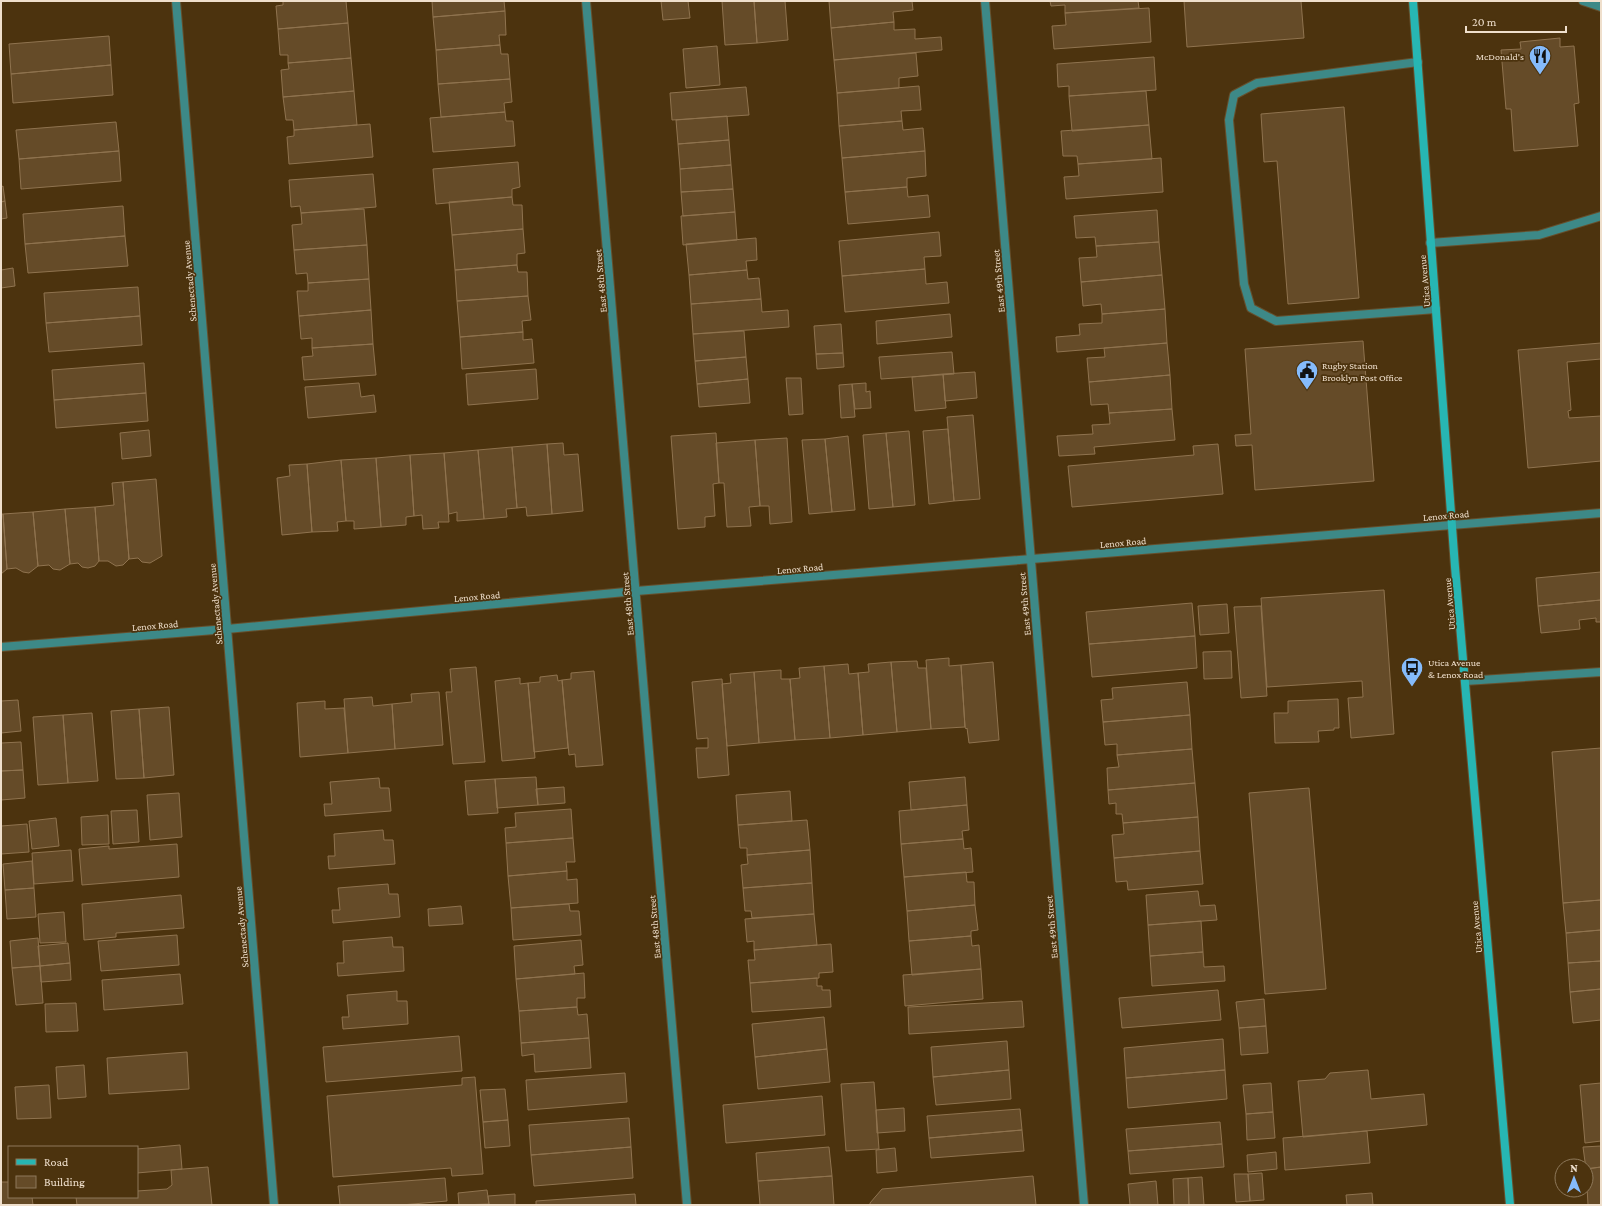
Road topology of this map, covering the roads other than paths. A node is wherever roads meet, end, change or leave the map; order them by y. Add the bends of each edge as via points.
1 (176, 1) edge
2 (586, 1) edge
3 (985, 1) edge
4 (1413, 1) edge
5 (1583, 1) edge
6 (1601, 7) edge
7 (1418, 62) junction
8 (1601, 216) edge
9 (1430, 243) junction
10 (1436, 310) junction
11 (1601, 513) edge
12 (1452, 525) junction
13 (1030, 559) junction
14 (636, 591) junction
15 (227, 629) junction
16 (1, 647) edge
17 (1601, 672) edge
18 (1465, 681) junction
19 (274, 1205) edge
20 (687, 1205) edge
21 (1084, 1205) edge
22 (1510, 1205) edge

1 - 15 street, Schenectady Avenue
2 - 14 street, East 48th Street
3 - 13 street, East 49th Street
4 - 7 main road, Utica Avenue
5 - 6 street
7 - 9 main road, Utica Avenue
7 - 10 street via 1257,83 1234,95 1229,120 1244,284 1251,308 1276,321
8 - 9 street via 1539,235
9 - 10 main road, Utica Avenue
10 - 12 main road, Utica Avenue
11 - 12 street, Lenox Road
12 - 13 street, Lenox Road
12 - 18 main road, Utica Avenue
13 - 14 street, Lenox Road
13 - 21 street, East 49th Street
14 - 15 street, Lenox Road
14 - 20 street, East 48th Street
15 - 16 street, Lenox Road
15 - 19 street, Schenectady Avenue
17 - 18 street
18 - 22 main road, Utica Avenue

